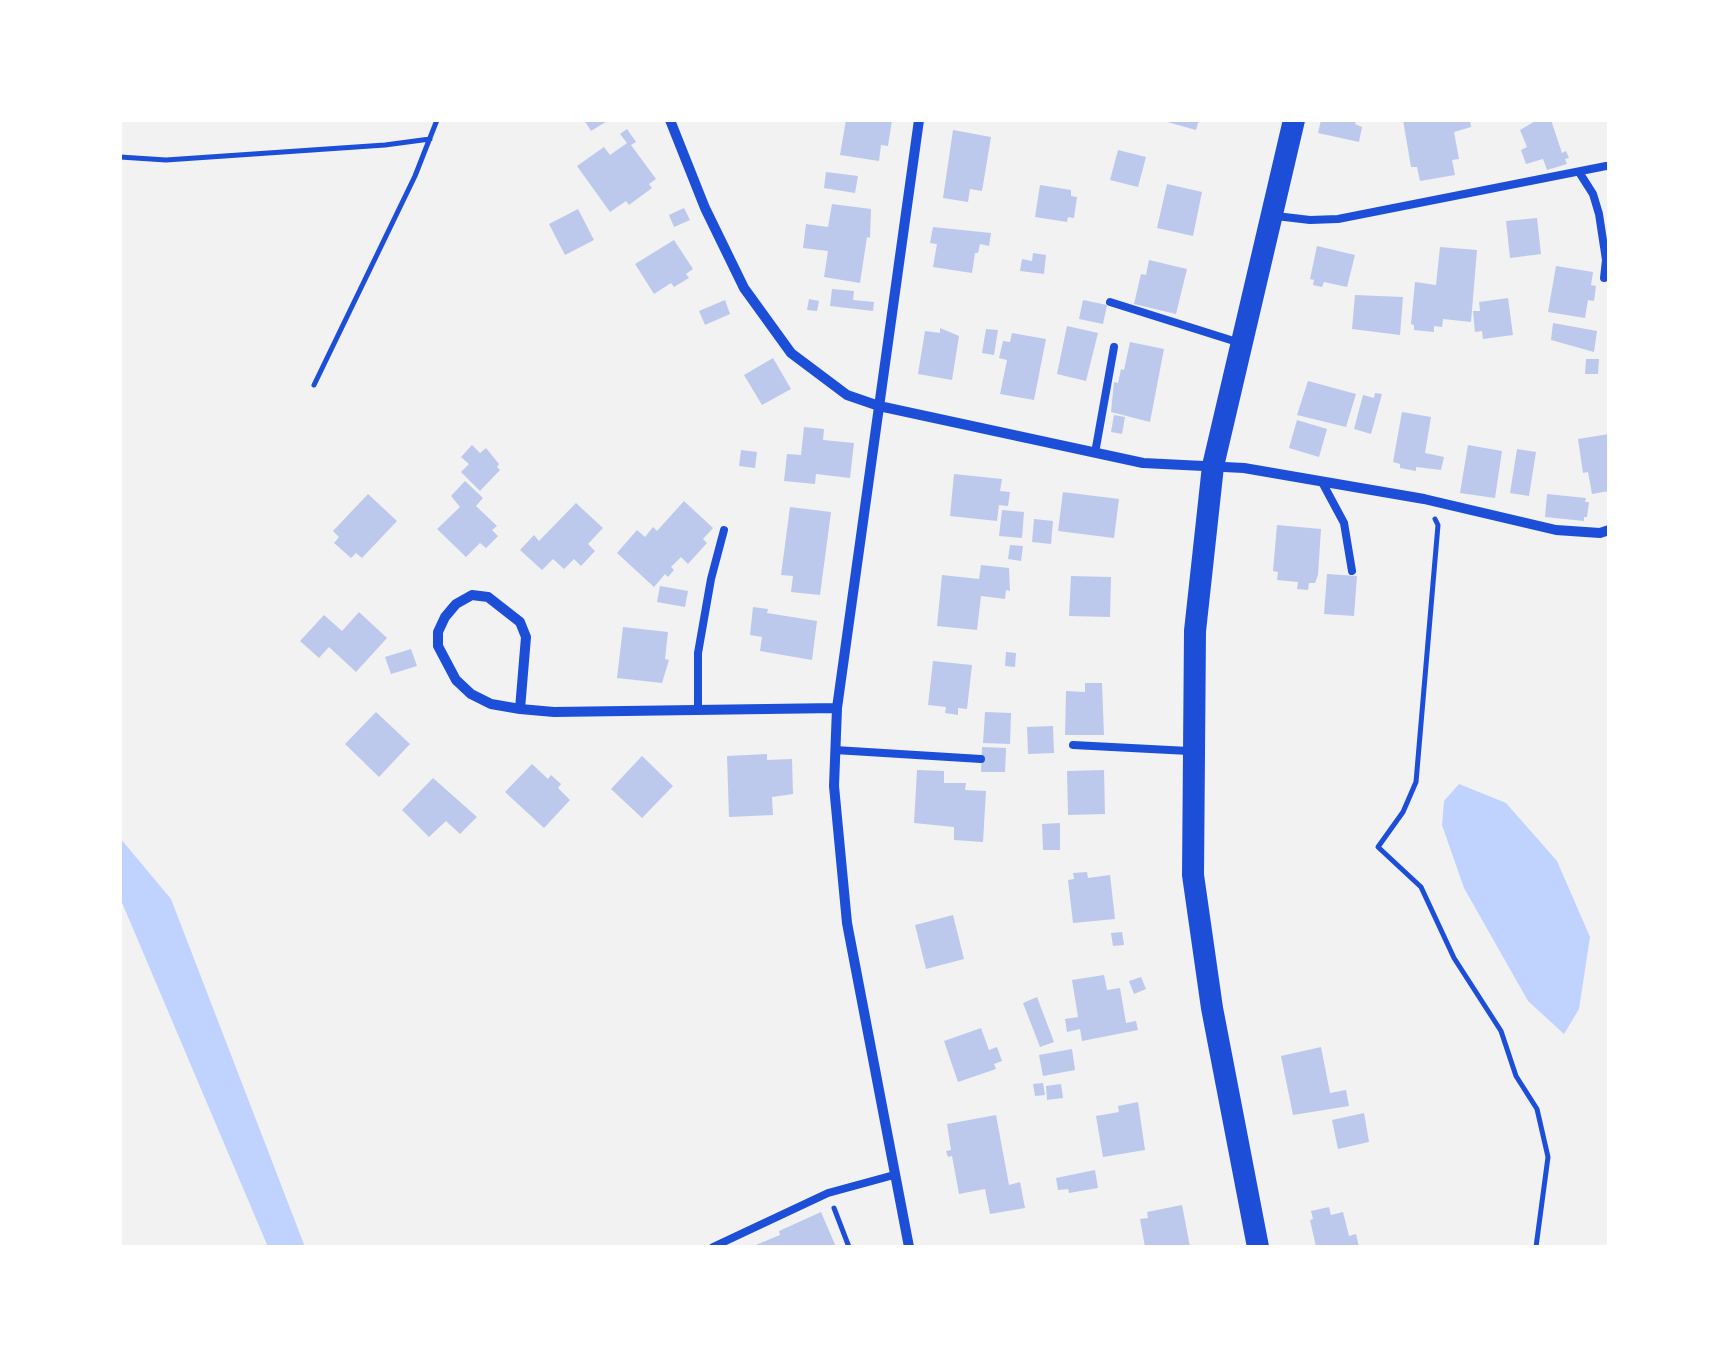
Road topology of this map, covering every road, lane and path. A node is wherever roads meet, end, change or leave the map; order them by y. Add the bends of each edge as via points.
1 (438, 120) edge
2 (670, 120) edge
3 (919, 120) edge
4 (1294, 120) edge
5 (430, 139) junction
6 (120, 158) edge
7 (1606, 166) dead end
8 (1578, 172) junction
9 (1271, 215) junction
10 (1604, 278) dead end
11 (1110, 302) dead end
12 (1241, 343) junction
13 (1114, 348) dead end
14 (314, 384) dead end
15 (880, 406) junction
16 (1095, 452) junction
17 (1213, 466) junction
18 (1322, 482) junction
19 (1424, 499) junction
20 (724, 530) dead end
21 (1609, 530) edge
22 (1352, 571) dead end
23 (520, 708) junction
24 (837, 708) junction
25 (698, 710) junction
26 (1073, 745) dead end
27 (835, 750) junction
28 (1194, 751) junction
29 (981, 759) dead end
30 (894, 1175) junction
31 (828, 1194) junction
32 (732, 1243) edge
33 (714, 1247) edge
34 (849, 1247) edge
35 (909, 1247) edge
36 (1258, 1247) edge
37 (1536, 1247) edge

1 - 5 path
2 - 15 street via 705,208 777,337 825,382
3 - 15 street
4 - 9 main road
5 - 6 path
5 - 14 path
7 - 8 lane
8 - 9 lane via 1338,219
8 - 10 lane via 1599,214
9 - 12 main road
11 - 12 lane
12 - 17 main road
13 - 16 lane
15 - 16 street
15 - 24 street
16 - 17 street
17 - 18 street
17 - 28 main road via 1195,631
18 - 19 street
18 - 22 lane via 1344,523
19 - 21 street via 1556,530
19 - 37 path via 1438,525 1416,782 1378,847 1421,887 1538,1109 1548,1157
20 - 25 lane via 698,654
23 - 23 street via 471,694 438,646 445,617 472,595 488,596 520,622 526,637
23 - 25 street
24 - 25 street
24 - 27 street
26 - 28 lane
27 - 29 lane
27 - 30 street via 834,810 847,923
28 - 36 main road via 1192,875
30 - 31 lane
30 - 35 street
31 - 32 lane
31 - 34 path
32 - 33 lane

